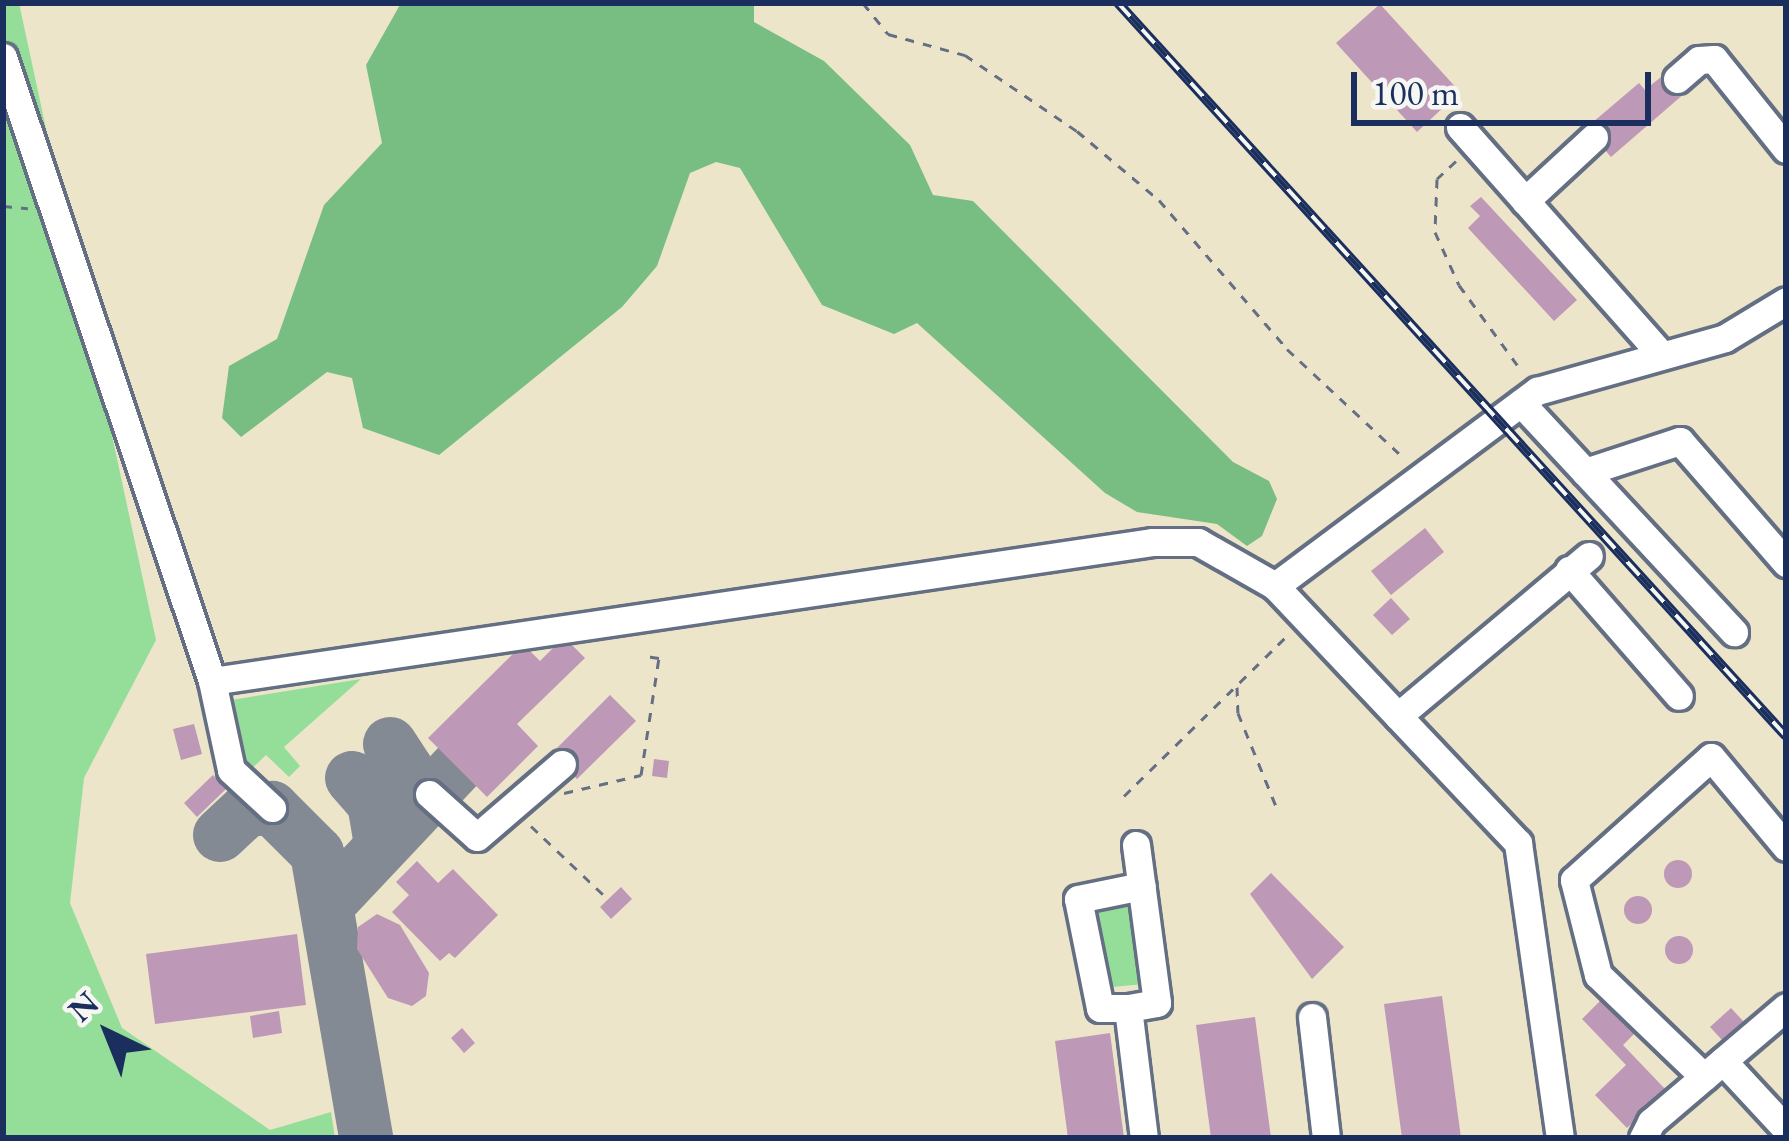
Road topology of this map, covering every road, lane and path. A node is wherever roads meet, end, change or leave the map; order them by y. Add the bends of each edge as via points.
1 (863, 3) edge
2 (3, 57) edge
3 (1676, 79) dead end
4 (1467, 135) joint
5 (1594, 137) dead end
6 (1786, 149) edge
7 (1525, 201) junction
8 (3, 206) edge
9 (48, 209) junction
10 (1786, 301) edge
11 (1659, 352) junction
12 (1529, 397) junction
13 (1585, 472) junction
14 (1423, 476) junction
15 (1786, 563) edge
16 (1275, 586) junction
17 (1305, 618) junction
18 (1733, 632) dead end
19 (645, 656) dead end
20 (212, 682) junction
21 (1237, 685) junction
22 (1679, 695) dead end
23 (1398, 716) junction
24 (562, 764) dead end
25 (429, 794) dead end
26 (559, 794) dead end
27 (1124, 796) dead end
28 (508, 805) junction
29 (272, 808) dead end
30 (1278, 811) dead end
31 (1136, 845) dead end
32 (1786, 847) edge
33 (1142, 886) junction
34 (608, 899) dead end
35 (1786, 1007) edge
36 (1129, 1008) junction
37 (1312, 1017) dead end
38 (1713, 1069) junction
39 (1786, 1129) edge
40 (1144, 1138) edge
41 (1325, 1138) edge
42 (1560, 1138) edge
43 (1643, 1138) edge

1 - 14 path via 888,34 964,55 1159,200 1287,349
2 - 9 lane
3 - 6 lane via 1714,59
4 - 7 lane
4 - 12 path via 1438,179 1435,232
5 - 7 lane
7 - 11 lane
8 - 9 path
9 - 20 lane
10 - 11 lane via 1724,338
11 - 12 lane
12 - 13 lane
12 - 14 lane
13 - 15 lane via 1680,441
13 - 18 lane
14 - 16 lane
16 - 17 lane
16 - 20 lane via 1198,542 1152,542
17 - 21 path
17 - 23 lane
19 - 26 path via 659,658 641,775
20 - 29 lane via 231,770
21 - 27 path
21 - 30 path via 1238,713
22 - 23 lane via 1579,563
23 - 42 lane via 1518,843
24 - 28 lane
25 - 28 lane via 477,837
28 - 34 path
31 - 33 lane
32 - 38 lane via 1711,757 1574,880 1598,975
33 - 36 lane via 1157,1003
33 - 36 lane via 1078,898 1100,1008
35 - 38 lane
36 - 40 lane
37 - 41 lane
38 - 39 lane
38 - 43 lane

